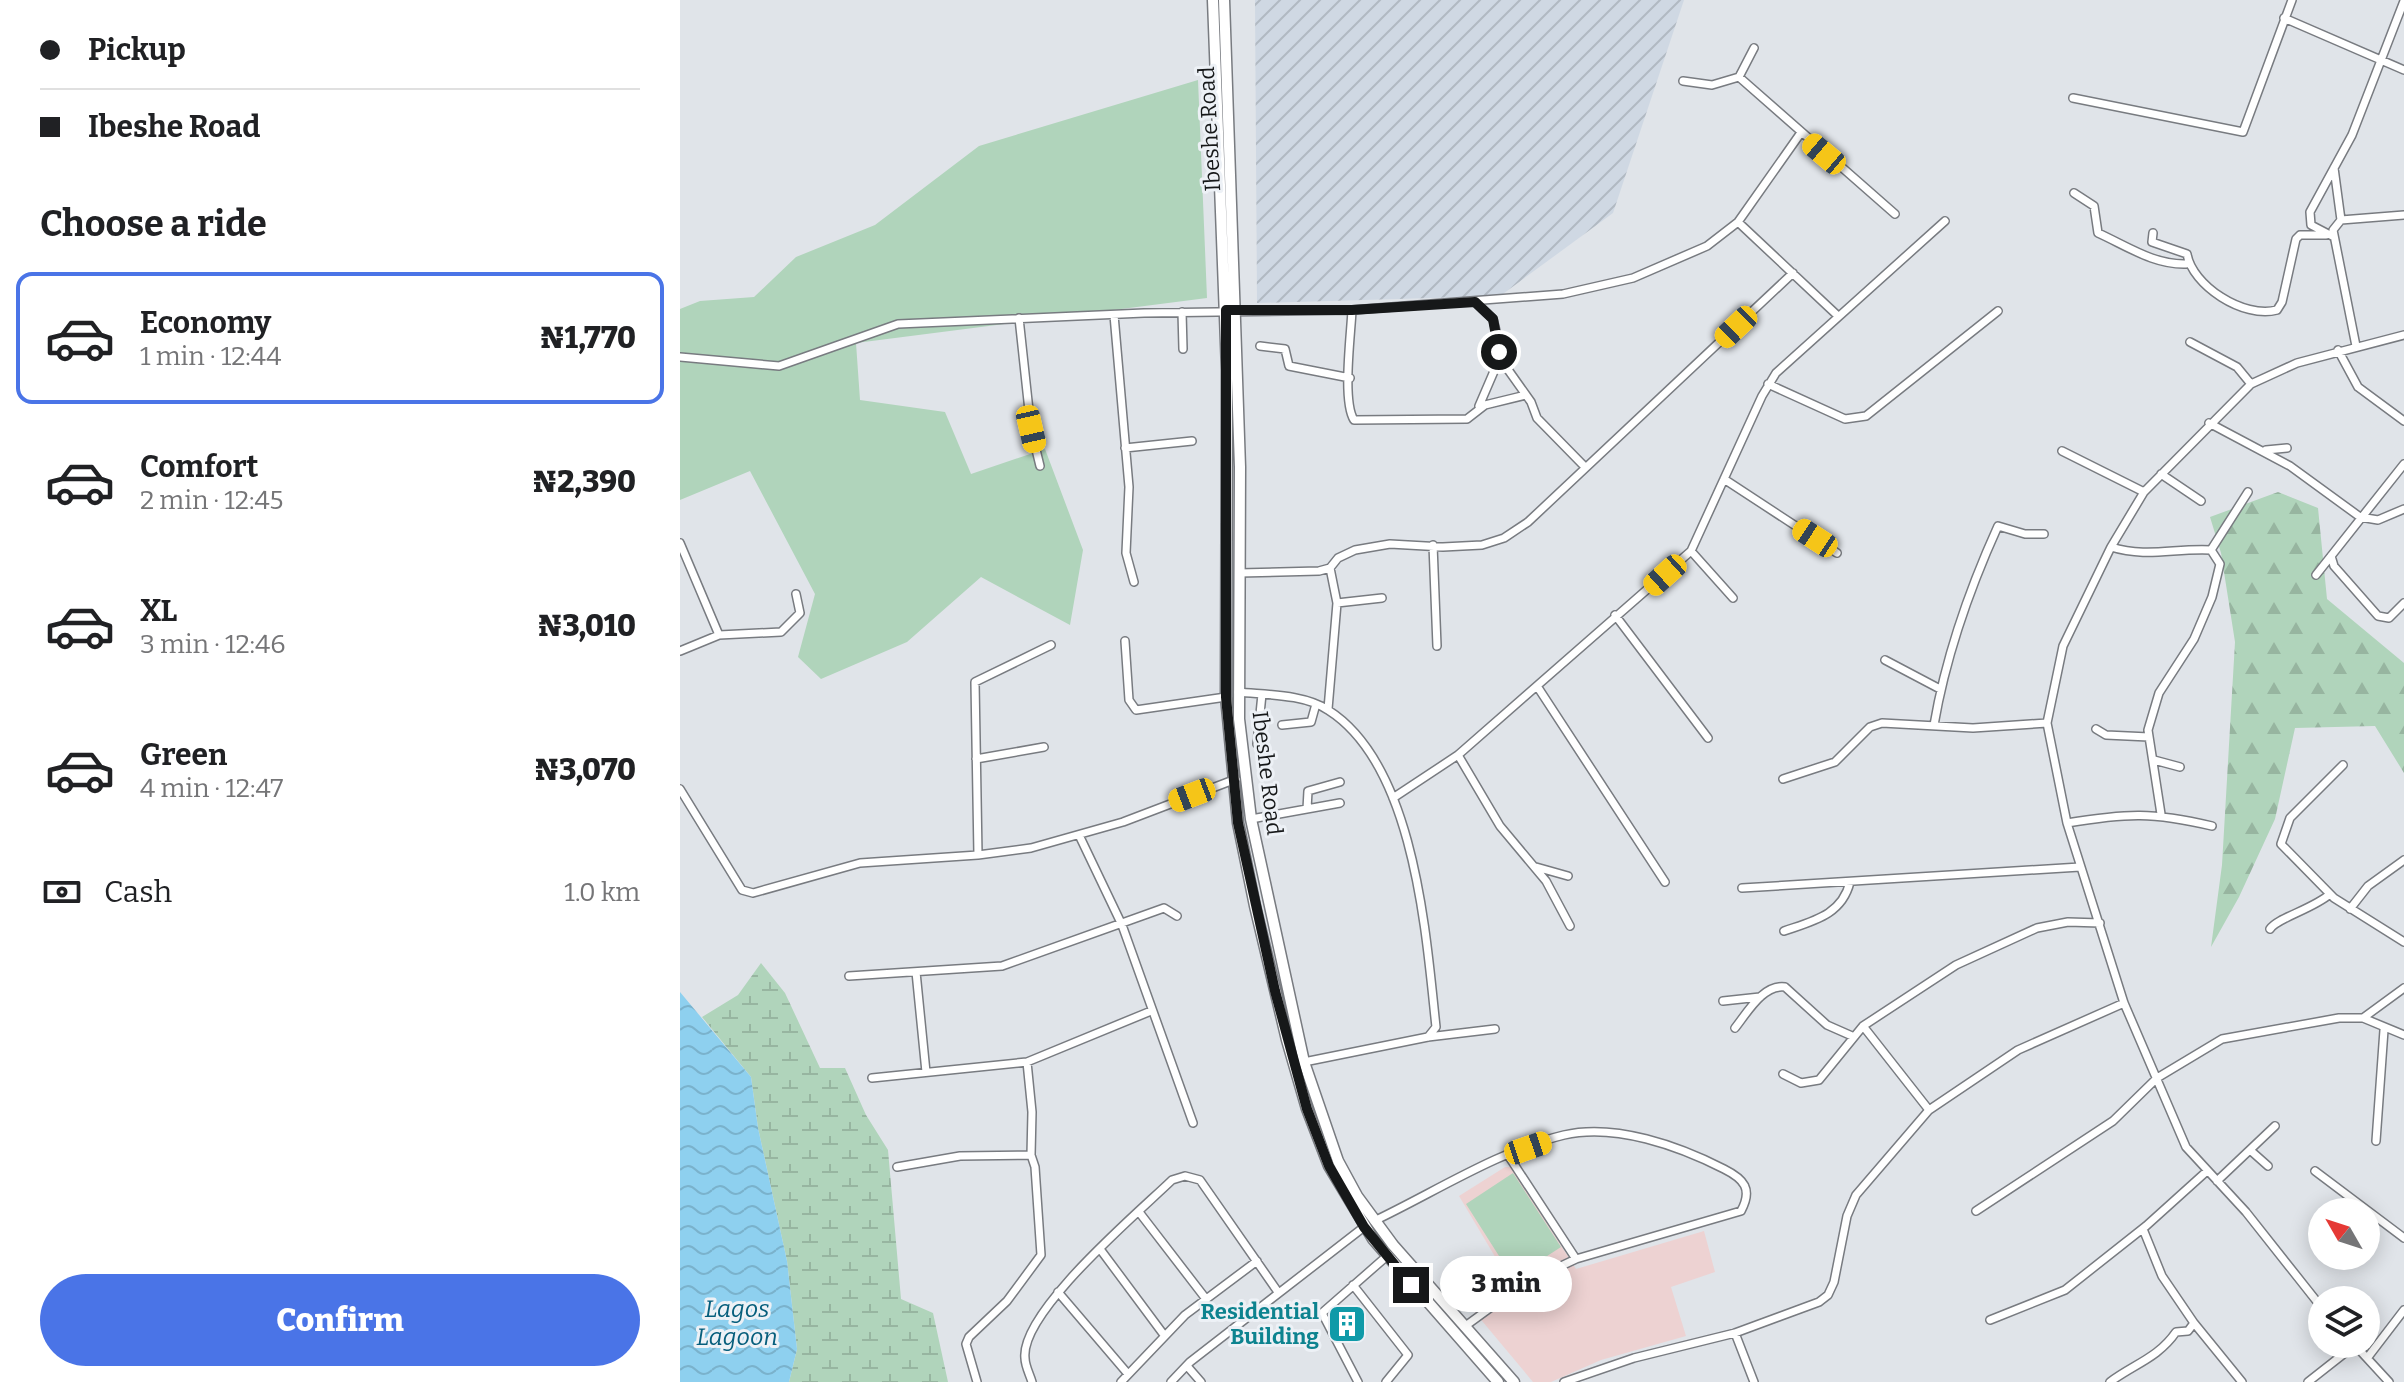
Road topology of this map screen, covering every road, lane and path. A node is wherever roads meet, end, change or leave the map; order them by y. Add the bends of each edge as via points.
1 (1213, 0) edge
2 (1224, 0) edge
3 (2292, 0) edge
4 (2404, 1) edge
5 (2284, 18) junction
6 (1754, 48) dead end
7 (2381, 60) junction
8 (2404, 70) edge
9 (1739, 77) junction
10 (1683, 81) dead end
11 (2073, 98) dead end
12 (1800, 134) junction
13 (2334, 168) junction
14 (2074, 193) dead end
15 (1895, 214) dead end
16 (2404, 215) edge
17 (2341, 220) junction
18 (1945, 221) dead end
19 (1738, 222) junction
20 (2153, 233) dead end
21 (2330, 236) junction
22 (2186, 264) junction
23 (1793, 273) junction
24 (1475, 302) junction
25 (1231, 310) junction
26 (1352, 310) junction
27 (1998, 311) dead end
28 (1182, 312) junction
29 (1114, 315) junction
30 (1838, 316) junction
31 (1019, 318) junction
32 (2404, 335) edge
33 (2190, 342) dead end
34 (1260, 346) dead end
35 (2356, 346) junction
36 (1183, 349) dead end
37 (2338, 350) junction
38 (1501, 355) junction
39 (680, 357) edge
40 (1350, 378) junction
41 (1768, 384) junction
42 (2251, 384) junction
43 (1526, 395) junction
44 (1476, 412) junction
45 (2404, 421) edge
46 (2209, 423) junction
47 (1192, 441) dead end
48 (1125, 448) junction
49 (2287, 448) dead end
50 (2264, 450) junction
51 (2062, 451) dead end
52 (2404, 464) edge
53 (1040, 466) dead end
54 (1585, 467) junction
55 (2161, 474) junction
56 (1724, 479) junction
57 (2144, 492) junction
58 (2248, 492) dead end
59 (2201, 501) dead end
60 (2404, 509) edge
61 (2360, 517) junction
62 (2044, 534) dead end
63 (680, 543) edge
64 (1433, 545) junction
65 (2111, 547) junction
66 (2211, 550) junction
67 (1691, 551) junction
68 (1837, 553) dead end
69 (2331, 556) junction
70 (1330, 568) junction
71 (1239, 573) junction
72 (2316, 575) dead end
73 (1134, 582) dead end
74 (796, 594) dead end
75 (1382, 598) dead end
76 (1733, 598) dead end
77 (1337, 603) junction
78 (2404, 603) edge
79 (1615, 615) junction
80 (719, 635) junction
81 (1125, 641) dead end
82 (1051, 645) dead end
83 (1437, 646) dead end
84 (680, 651) edge
85 (1885, 660) dead end
86 (1537, 686) junction
87 (1940, 689) junction
88 (1238, 692) junction
89 (1262, 694) junction
90 (1226, 697) junction
91 (1316, 704) junction
92 (1328, 709) junction
93 (2047, 723) junction
94 (1282, 725) dead end
95 (1934, 725) junction
96 (2096, 729) dead end
97 (2149, 737) junction
98 (1708, 738) dead end
99 (1257, 744) dead end
100 (1044, 747) dead end
101 (1458, 755) junction
102 (976, 759) junction
103 (2154, 760) junction
104 (2343, 765) dead end
105 (2180, 767) dead end
106 (1245, 778) junction
107 (1232, 779) junction
108 (1783, 779) dead end
109 (1340, 782) dead end
110 (680, 789) edge
111 (1393, 798) junction
112 (1340, 803) dead end
113 (1307, 809) junction
114 (2161, 814) junction
115 (1251, 819) junction
116 (2067, 823) junction
117 (2212, 826) dead end
118 (1079, 835) junction
119 (978, 855) junction
120 (2404, 860) edge
121 (1534, 866) junction
122 (2080, 867) junction
123 (1568, 876) dead end
124 (1665, 882) dead end
125 (1850, 882) junction
126 (1742, 888) dead end
127 (2330, 894) junction
128 (2350, 909) junction
129 (1177, 916) dead end
130 (2100, 923) junction
131 (1122, 925) junction
132 (1570, 926) dead end
133 (2270, 929) dead end
134 (1784, 931) dead end
135 (2404, 942) edge
136 (916, 972) junction
137 (849, 976) dead end
138 (2404, 988) edge
139 (1760, 997) junction
140 (1723, 1001) dead end
141 (2124, 1003) junction
142 (1151, 1011) junction
143 (2363, 1018) junction
144 (1863, 1026) junction
145 (1735, 1028) dead end
146 (1495, 1029) dead end
147 (2384, 1030) junction
148 (2404, 1035) edge
149 (1852, 1036) junction
150 (1428, 1037) junction
151 (1027, 1062) junction
152 (1304, 1062) junction
153 (926, 1072) junction
154 (1783, 1074) dead end
155 (872, 1078) dead end
156 (2157, 1078) junction
157 (1929, 1110) junction
158 (1193, 1123) dead end
159 (2275, 1126) dead end
160 (2376, 1141) dead end
161 (2250, 1150) junction
162 (1031, 1155) junction
163 (1508, 1155) junction
164 (2268, 1166) dead end
165 (897, 1167) dead end
166 (2207, 1171) junction
167 (2315, 1171) dead end
168 (2217, 1181) junction
169 (1976, 1211) dead end
170 (1139, 1212) junction
171 (1369, 1224) junction
172 (2143, 1229) junction
173 (2404, 1238) edge
174 (1100, 1249) junction
175 (1387, 1256) junction
176 (1576, 1259) junction
177 (1257, 1261) junction
178 (1353, 1285) junction
179 (2308, 1291) edge
180 (1058, 1292) junction
181 (1278, 1292) junction
182 (1206, 1299) junction
183 (2404, 1310) edge
184 (1990, 1320) dead end
185 (2194, 1323) junction
186 (1463, 1327) junction
187 (1735, 1333) junction
188 (1164, 1335) junction
189 (2380, 1341) edge
190 (2338, 1358) edge
191 (2369, 1358) edge
192 (1187, 1366) junction
193 (1128, 1374) junction
194 (977, 1382) edge
195 (1032, 1382) edge
196 (1121, 1382) edge
197 (1171, 1382) edge
198 (1201, 1382) edge
199 (1358, 1382) edge
200 (1386, 1382) edge
201 (1498, 1382) edge
202 (1514, 1382) edge
203 (1564, 1382) edge
204 (1754, 1382) edge
205 (2110, 1382) edge
206 (2242, 1382) edge
207 (2308, 1382) edge
208 (2389, 1382) edge

1 - 25 main road, Ibeshe Road
2 - 25 main road, Ibeshe Road
3 - 5 street
4 - 7 street
5 - 7 street
5 - 11 street via 2243,132
6 - 9 street
7 - 8 street
7 - 13 street
9 - 10 street via 1712,85
9 - 12 street
12 - 15 street
12 - 19 street
13 - 17 street
13 - 21 street via 2309,220
14 - 22 street via 2094,206 2098,233 2147,258
16 - 17 street
17 - 21 street
18 - 30 street
19 - 23 street
19 - 24 street via 1707,246 1633,278 1563,294
20 - 22 street via 2152,242 2187,254
21 - 22 street via 2296,239 2282,302 2270,312 2247,309 2216,293
21 - 35 street
23 - 30 street
23 - 54 street
24 - 26 street
24 - 38 street via 1493,319
25 - 26 street
25 - 28 street
25 - 71 main road, Ibeshe Road
25 - 90 main road, Ibeshe Road
26 - 40 street
27 - 41 street via 1866,416 1845,419
28 - 29 street
28 - 36 street
29 - 31 street
29 - 48 street
30 - 41 street
31 - 39 street via 898,324 779,366
31 - 53 street
32 - 35 street
33 - 42 street via 2237,367
34 - 40 street via 1285,349 1289,366
35 - 37 street
37 - 42 street
37 - 45 street via 2358,387
38 - 43 street
38 - 44 street
40 - 44 street via 1351,414 1360,421 1467,419
41 - 56 street
42 - 46 street
43 - 44 street
43 - 54 street via 1537,418
46 - 50 street
46 - 55 street
47 - 48 street
48 - 73 street via 1126,553
49 - 50 street
50 - 61 street
51 - 57 street
52 - 61 street
54 - 64 street via 1504,538 1482,545
55 - 57 street
55 - 59 street
56 - 67 street
56 - 68 street
57 - 65 street
58 - 66 street
60 - 61 street via 2378,520
61 - 69 street
62 - 87 street via 1998,526 1968,591
63 - 80 street
64 - 70 street via 1366,547 1338,558
64 - 83 street
65 - 66 street via 2139,555
65 - 93 street via 2063,646
66 - 97 street via 2220,564 2212,597 2194,639 2159,693
67 - 76 street
67 - 79 street
69 - 72 street
69 - 78 street via 2378,616 2389,618
70 - 71 street
70 - 77 street
71 - 88 main road, Ibeshe Road
74 - 80 street via 800,613 781,632
75 - 77 street
77 - 92 street
79 - 86 street
79 - 98 street
80 - 84 street
81 - 90 street via 1129,700 1136,710
82 - 102 street via 975,682
85 - 87 street
86 - 101 street
86 - 124 street
87 - 95 street
88 - 89 street
88 - 106 main road, Ibeshe Road
89 - 91 street
89 - 99 street
90 - 107 main road, Ibeshe Road
91 - 92 street
91 - 94 street via 1311,722
92 - 111 street via 1375,760
93 - 95 street
93 - 116 street
95 - 108 street via 1870,727 1835,762
96 - 97 street via 2106,735
97 - 103 street
100 - 102 street
101 - 111 street
101 - 121 street via 1494,816
102 - 119 street
103 - 105 street
103 - 114 street
104 - 127 street via 2290,818 2281,844
106 - 107 street
106 - 115 main road, Ibeshe Road
107 - 118 street
107 - 171 main road, Ibeshe Road via 1255,906 1303,1095 1329,1166
109 - 113 street via 1308,791
110 - 119 street via 742,890 753,893 860,863
111 - 150 street via 1428,950 1436,1027
112 - 113 street
113 - 115 street
114 - 116 street
114 - 117 street
115 - 152 main road, Ibeshe Road
116 - 122 street
118 - 119 street
118 - 131 street
120 - 128 street via 2368,886
121 - 123 street
121 - 132 street
122 - 125 street
122 - 130 street
125 - 126 street
125 - 134 street via 1848,894 1828,915
127 - 128 street
127 - 133 street
128 - 135 street
129 - 131 street via 1164,908
130 - 141 street
130 - 144 street via 2037,928 1956,965
131 - 136 street via 1002,966
131 - 142 street
136 - 137 street
136 - 153 street
138 - 143 street
139 - 140 street
139 - 145 street
139 - 149 street via 1785,987 1827,1025
141 - 156 street
141 - 157 street via 2018,1050
142 - 151 street
142 - 158 street
143 - 147 street
143 - 156 street via 2222,1039
144 - 149 street
144 - 157 street
146 - 150 street
147 - 148 street
147 - 160 street
149 - 154 street via 1819,1080 1801,1083
150 - 152 street
151 - 153 street
151 - 162 street
152 - 171 main road, Ibeshe Road via 1338,1161
153 - 155 street
156 - 166 street via 2186,1147
156 - 169 street via 2113,1121
157 - 187 street via 1856,1195 1828,1295
159 - 161 street
161 - 164 street
161 - 168 street
162 - 165 street via 960,1156
162 - 194 street via 1041,1255 1007,1301 969,1337 966,1344
163 - 171 street
163 - 176 street
163 - 176 street via 1566,1134 1622,1134 1684,1151 1746,1185 1741,1211
166 - 168 street
166 - 172 street
167 - 173 street
168 - 179 street
170 - 174 street
170 - 177 street via 1172,1180 1200,1180
170 - 182 street
171 - 175 main road, Ibeshe Road
171 - 181 street
171 - 186 main road, Ibeshe Road
172 - 184 street via 2065,1290
172 - 185 street via 2162,1276
174 - 180 street
174 - 188 street
175 - 178 street
175 - 201 main road, Ibeshe Road
176 - 186 street via 1523,1284
177 - 181 street
177 - 182 street
178 - 199 street via 1322,1313
178 - 200 street via 1408,1355
180 - 193 street
180 - 195 street via 1024,1356
181 - 192 street
182 - 188 street
183 - 189 street
185 - 205 street via 2188,1331 2176,1332 2152,1359
185 - 206 street
186 - 202 main road, Ibeshe Road
187 - 203 street
187 - 204 street
188 - 193 street
190 - 207 street
191 - 208 street
192 - 197 street
192 - 198 street
193 - 196 street

